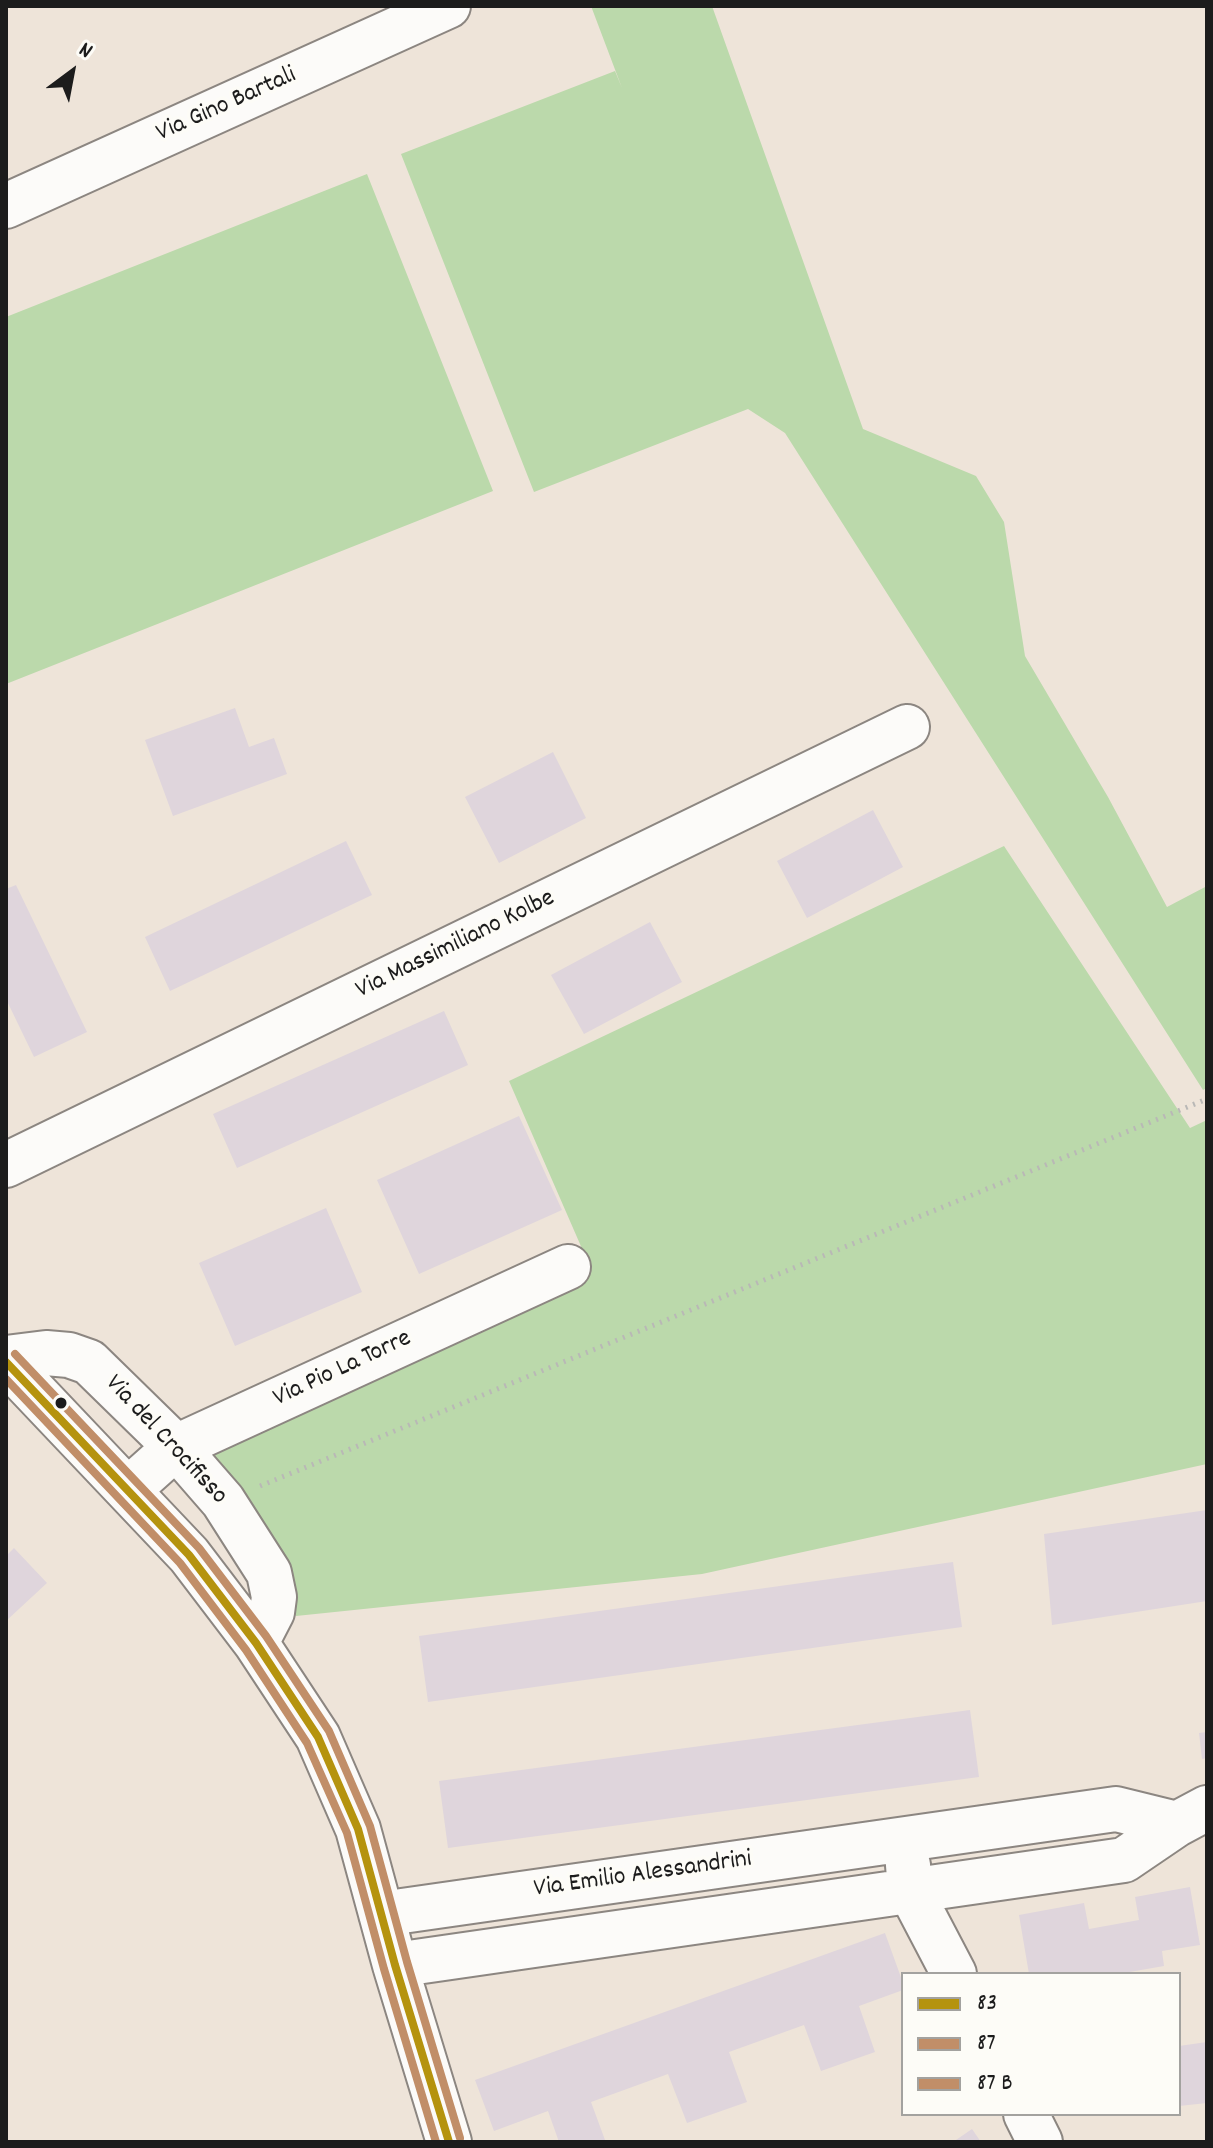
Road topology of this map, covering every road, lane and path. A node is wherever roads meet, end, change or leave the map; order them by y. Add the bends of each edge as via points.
1 (448, 6) edge
2 (6, 206) edge
3 (907, 727) dead end
4 (1207, 1099) edge
5 (6, 1165) edge
6 (568, 1267) dead end
7 (6, 1360) edge
8 (176, 1447) junction
9 (128, 1490) junction
10 (223, 1501) junction
11 (256, 1643) junction
12 (1192, 1816) edge
13 (905, 1839) junction
14 (910, 1890) junction
15 (381, 1914) junction
16 (395, 1965) junction
17 (953, 1972) edge
18 (1027, 2116) edge
19 (449, 2142) edge
20 (1040, 2142) edge

1 - 2 street, Via Gino Bartali
3 - 5 street, Via Massimiliano Kolbe
4 - 10 path
6 - 8 street, Via Pio La Torre
7 - 8 street, Via del Crocifisso via 46,1353 89,1362
7 - 9 street, Via del Crocifisso
8 - 9 street, Via Pio La Torre
8 - 10 street, Via del Crocifisso
9 - 11 street, Via del Crocifisso via 189,1555
10 - 11 street, Via del Crocifisso via 269,1573 272,1612
11 - 15 street, Via del Crocifisso via 318,1737 358,1829
12 - 13 street, Via Emilio Alessandrini via 1116,1809
12 - 14 street, Via Emilio Alessandrini via 1124,1860
13 - 14 street
13 - 15 street, Via Emilio Alessandrini
14 - 16 street, Via Emilio Alessandrini
14 - 17 street
15 - 16 street, Via del Crocifisso
16 - 19 street, Via del Crocifisso
18 - 20 street

